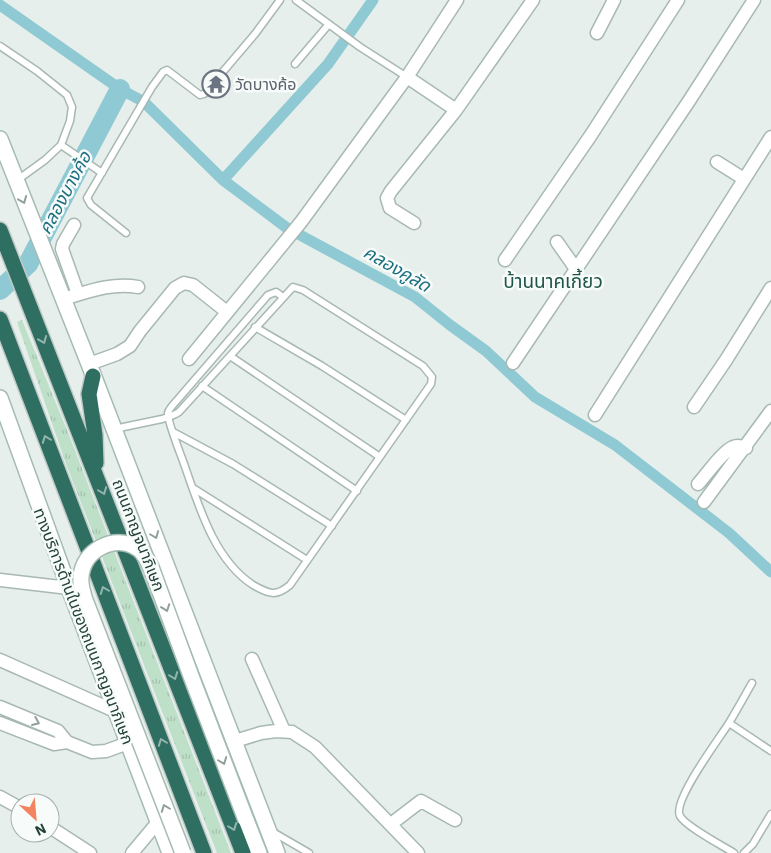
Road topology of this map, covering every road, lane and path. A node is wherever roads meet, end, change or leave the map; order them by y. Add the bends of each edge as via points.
1 (280, 0) edge
2 (296, 0) edge
3 (457, 0) edge
4 (533, 0) edge
5 (614, 0) edge
6 (678, 0) edge
7 (754, 0) edge
8 (329, 24) junction
9 (596, 33) dead end
10 (0, 46) edge
11 (295, 64) dead end
12 (407, 77) junction
13 (456, 110) junction
14 (771, 137) edge
15 (0, 139) edge
16 (61, 145) junction
17 (717, 162) dead end
18 (100, 171) junction
19 (744, 179) junction
20 (16, 181) junction
21 (414, 223) dead end
22 (74, 225) dead end
23 (0, 230) edge
24 (126, 233) dead end
25 (557, 242) dead end
26 (505, 260) dead end
27 (576, 269) junction
28 (138, 287) dead end
29 (771, 288) edge
30 (78, 294) junction
31 (283, 297) junction
32 (63, 299) junction
33 (227, 312) junction
34 (0, 319) edge
35 (255, 327) junction
36 (230, 356) junction
37 (190, 359) dead end
38 (513, 363) dead end
39 (91, 370) junction
40 (202, 386) junction
41 (0, 398) edge
42 (694, 406) dead end
43 (771, 411) edge
44 (595, 416) dead end
45 (168, 418) junction
46 (406, 420) junction
47 (114, 429) junction
48 (173, 432) junction
49 (746, 448) junction
50 (380, 457) junction
51 (96, 473) junction
52 (698, 484) dead end
53 (193, 488) junction
54 (357, 490) junction
55 (704, 502) dead end
56 (332, 526) junction
57 (307, 560) junction
58 (0, 580) edge
59 (69, 588) junction
60 (252, 659) dead end
61 (0, 660) edge
62 (752, 683) dead end
63 (0, 707) edge
64 (117, 712) junction
65 (0, 722) edge
66 (729, 723) junction
67 (284, 731) junction
68 (235, 741) junction
69 (67, 742) junction
70 (128, 743) junction
71 (771, 751) edge
72 (771, 814) edge
73 (456, 820) dead end
74 (158, 822) junction
75 (391, 824) junction
76 (269, 830) junction
77 (60, 834) edge
78 (90, 853) edge
79 (132, 853) edge
80 (170, 853) edge
81 (183, 853) edge
82 (204, 853) edge
83 (243, 853) edge
84 (259, 853) edge
85 (277, 853) edge
86 (309, 853) edge
87 (418, 853) edge
88 (734, 853) edge
89 (744, 853) edge

1 - 18 lane via 204,94 200,95 167,70 163,72
2 - 8 lane
3 - 12 street
4 - 13 street
5 - 9 street
6 - 26 street
7 - 27 street
8 - 11 lane
8 - 12 lane
10 - 16 lane via 67,95 72,107
12 - 13 street
12 - 33 street via 301,222
13 - 21 street via 387,198 390,208
14 - 19 street
15 - 20 main road
16 - 18 lane
16 - 20 lane
17 - 19 street
18 - 24 lane via 88,202
19 - 44 street
20 -> 32 main road
22 - 30 street via 62,250
23 -> 51 highway, ถนนกาญจนาภิเษก
25 - 27 street
27 - 38 street
28 - 30 street via 125,284
29 - 42 street
30 - 32 street
31 - 35 lane
31 - 45 lane via 276,292 268,295 179,398
31 - 46 lane via 293,288 303,290 423,366 432,377 431,384
32 - 39 main road
33 - 37 street
33 - 39 street via 192,285 184,283 175,288 130,346
82 -> 34 highway
35 - 36 lane
35 - 46 lane
36 - 40 lane
36 - 50 lane
39 - 47 main road
39 - 51 highway via 89,394 97,455
40 - 45 lane via 179,412
40 - 54 lane
41 - 59 main road, ทางบริการด้านในของถนนกาญจนาภิเษก
43 - 49 street
45 - 47 lane
45 - 48 lane
46 - 50 lane
47 -> 68 main road
48 - 53 lane
48 - 56 lane via 233,464
49 - 52 street via 733,447 726,452
49 - 55 street
50 - 54 lane
51 -> 83 highway, ถนนกาญจนาภิเษก
53 - 57 lane
53 - 57 lane via 214,541 227,561 260,589 271,594 281,592 290,585
54 - 56 lane
56 - 57 lane
58 - 59 street
59 - 64 main road, ทางบริการด้านในของถนนกาญจนาภิเษก
60 - 67 street
61 - 64 street
62 - 66 lane
63 -> 69 street via 58,731
64 - 70 main road, ทางบริการด้านในของถนนกาญจนาภิเษก
65 - 69 street via 54,744
66 - 71 lane
66 - 88 lane via 689,783 679,816
67 - 68 street via 261,733
67 - 75 street via 292,732 315,747
68 - 76 main road
69 - 70 street via 92,752
70 - 74 main road, ทางบริการด้านในของถนนกาญจนาภิเษก
72 - 89 lane
73 - 75 street via 421,801
74 - 79 street
74 - 80 main road, ทางบริการด้านในของถนนกาญจนาภิเษก
75 - 87 street
76 - 85 main road
76 - 86 lane
77 - 78 street
81 -> 84 main road, bridge via 81,586 81,572 92,553 101,546 116,542 138,548 151,567

